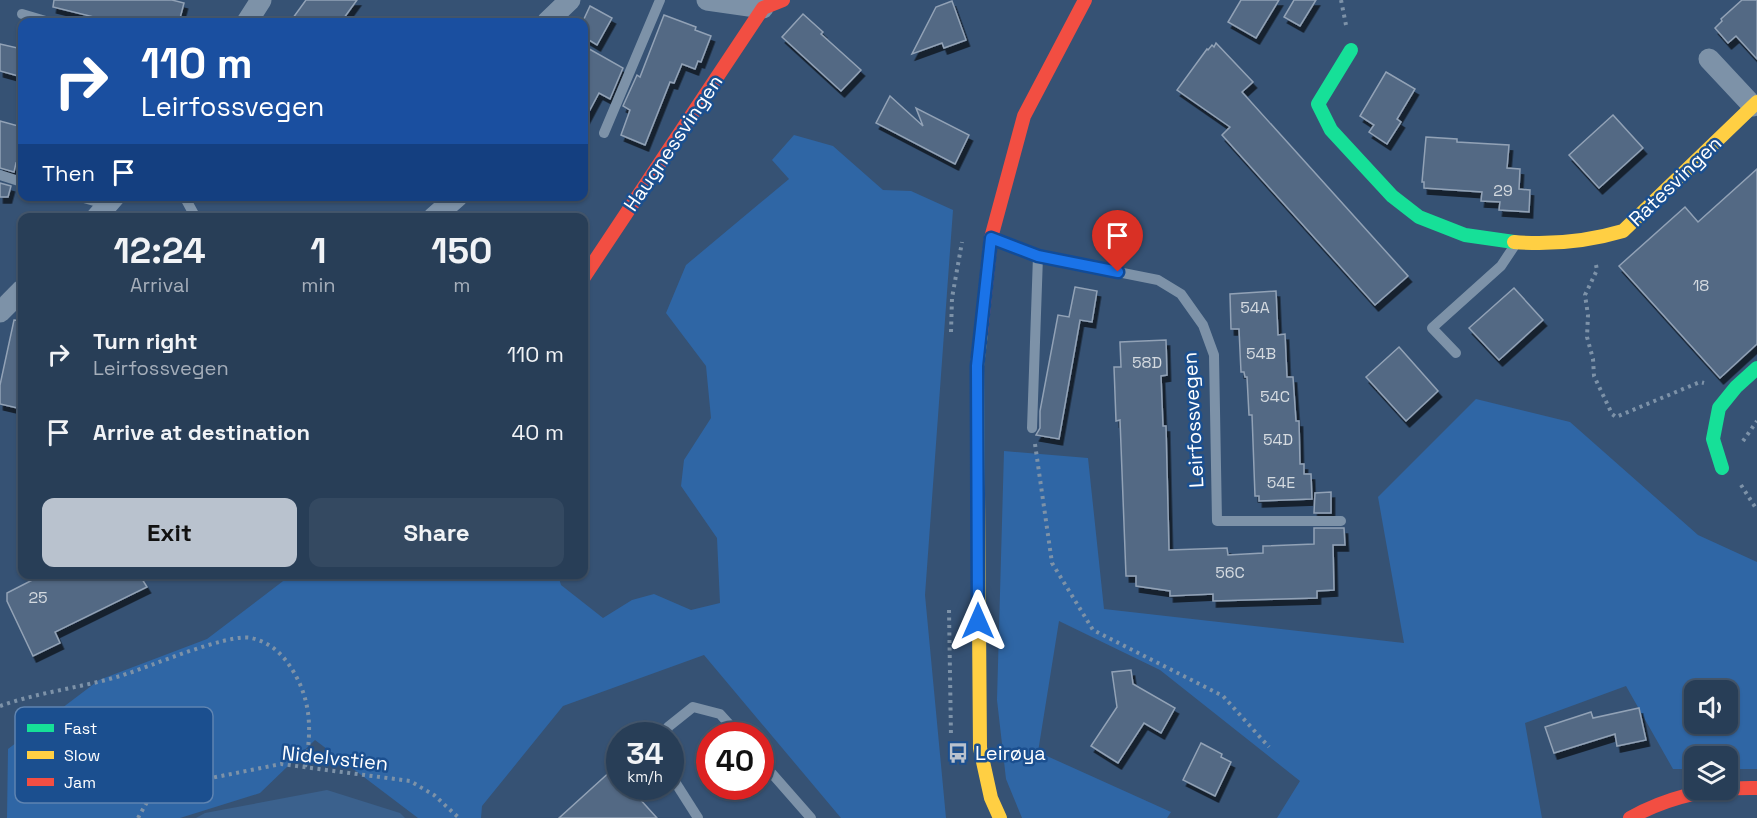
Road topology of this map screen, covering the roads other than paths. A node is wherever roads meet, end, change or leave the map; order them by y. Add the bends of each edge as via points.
1 (261, 0) edge
2 (570, 0) edge
3 (660, 0) edge
4 (707, 0) edge
5 (783, 0) edge
6 (1084, 0) edge
7 (763, 8) junction
8 (22, 14) dead end
9 (36, 18) edge
10 (250, 18) edge
11 (551, 18) edge
12 (1351, 50) dead end
13 (1709, 59) dead end
14 (1755, 104) edge
15 (604, 133) dead end
16 (0, 175) edge
17 (18, 181) edge
18 (92, 201) edge
19 (452, 201) edge
20 (106, 206) edge
21 (439, 213) edge
22 (991, 238) junction
23 (1517, 242) junction
24 (1038, 256) junction
25 (588, 272) edge
26 (18, 294) edge
27 (0, 312) edge
28 (1456, 353) dead end
29 (1757, 368) edge
30 (1032, 428) road end
31 (1722, 468) dead end
32 (1341, 521) dead end
33 (674, 722) edge
34 (727, 722) edge
35 (774, 776) edge
36 (1757, 788) edge
37 (684, 796) edge
38 (698, 818) edge
39 (812, 818) edge
40 (1000, 818) edge
41 (1630, 818) edge

1 - 10 street
2 - 11 street
3 - 15 lane
4 - 7 street
5 - 7 street
6 - 22 street via 1024,116
7 - 25 street, Haugnessvingen
8 - 9 lane
12 - 23 street, Ratesvingen via 1318,104 1331,130 1392,196 1419,217 1465,235
13 - 14 street, Ratesvingen
14 - 23 street, Ratesvingen via 1623,231 1570,243
16 - 17 lane
18 - 20 lane
19 - 21 street
22 - 24 lane, Leirfossvegen
22 - 40 street via 977,366 979,690 980,748 991,798
23 - 28 lane via 1501,266 1432,328
24 - 30 lane
24 - 32 lane, Leirfossvegen via 1158,280 1181,294 1203,325 1214,356 1217,521
26 - 27 street
29 - 31 street via 1719,408 1713,439
33 - 34 lane via 693,707 720,714
35 - 39 lane
36 - 41 street via 1705,791 1645,809
37 - 38 lane

